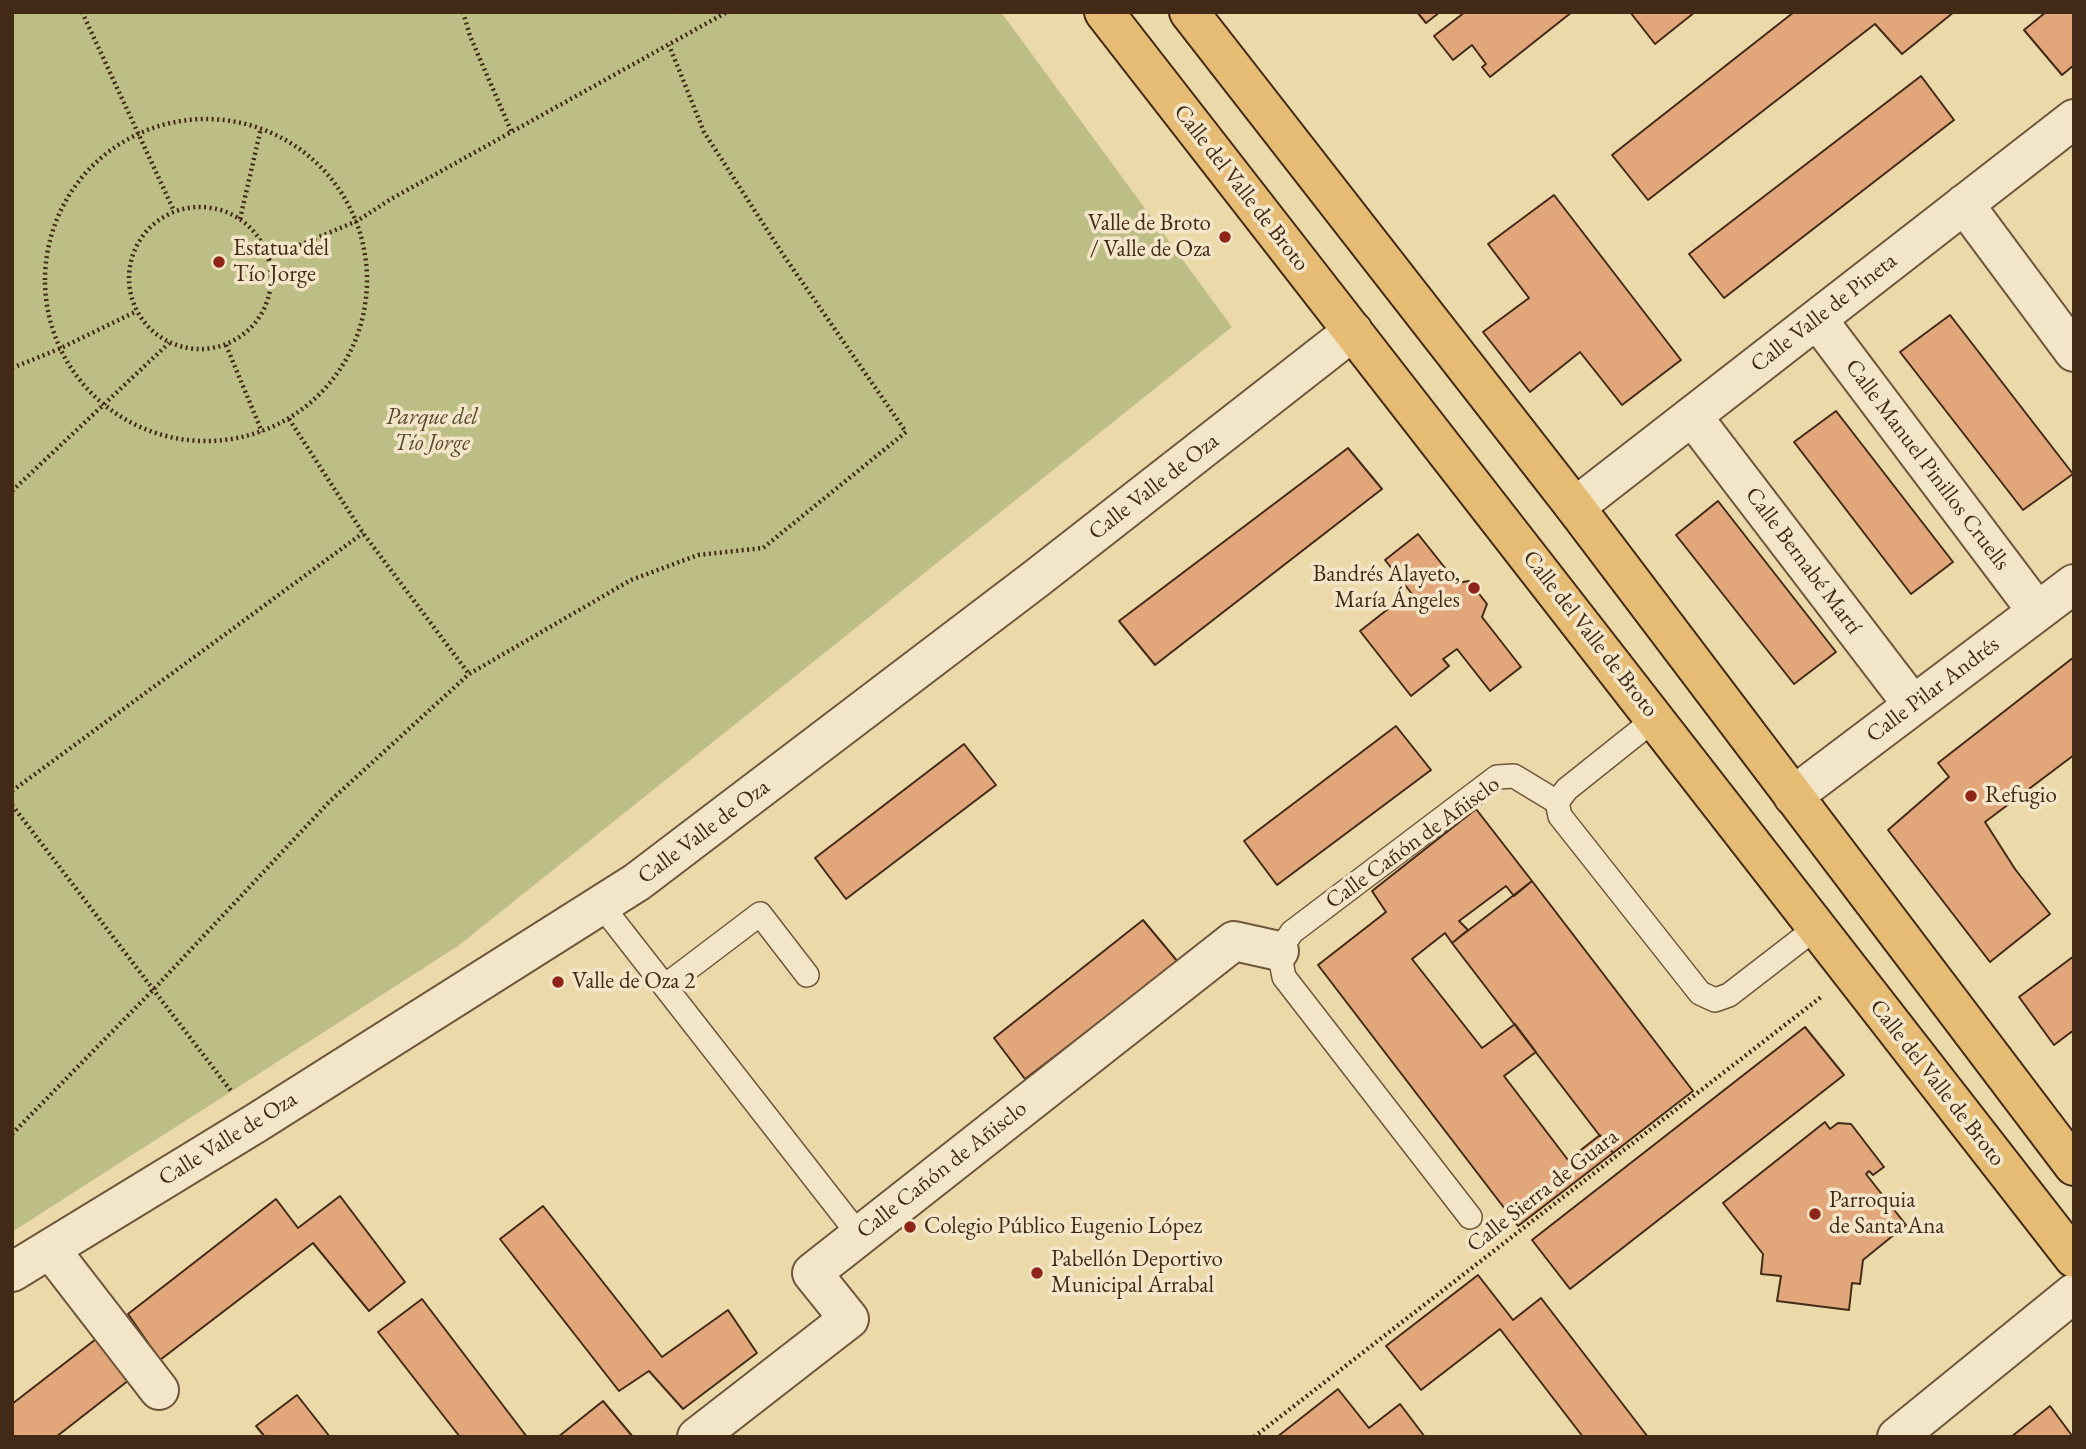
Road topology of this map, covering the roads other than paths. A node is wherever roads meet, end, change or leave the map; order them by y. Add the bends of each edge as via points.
1 (1104, 12) edge
2 (1189, 12) edge
3 (2074, 119) edge
4 (1965, 204) junction
5 (1817, 319) junction
6 (1353, 331) junction
7 (2074, 352) edge
8 (1692, 416) junction
9 (1575, 508) junction
10 (2074, 584) edge
11 (2037, 611) junction
12 (1913, 705) junction
13 (1656, 718) junction
14 (1793, 796) junction
15 (1557, 802) junction
16 (603, 906) junction
17 (1817, 927) junction
18 (1279, 951) junction
19 (807, 975) dead end
20 (665, 986) junction
21 (2074, 1166) edge
22 (1470, 1217) dead end
23 (859, 1235) junction
24 (50, 1249) junction
25 (2074, 1258) edge
26 (12, 1272) edge
27 (2074, 1293) edge
28 (159, 1390) dead end
29 (697, 1437) edge
30 (1897, 1437) edge

1 - 6 main road, Calle del Valle de Broto
2 - 9 main road
3 - 4 street, Calle Valle de Pineta
4 - 5 street, Calle Valle de Pineta
4 - 7 street
5 - 8 street, Calle Valle de Pineta
5 - 11 street, Calle Manuel Pinillos Cruells
6 - 13 main road, Calle del Valle de Broto
6 - 16 street, Calle Valle de Oza via 1007,602
8 - 9 street, Calle Valle de Pineta
8 - 12 street, Calle Bernabé Martí
9 - 14 main road
10 - 11 street, Calle Pilar Andrés
11 - 12 street, Calle Pilar Andrés
12 - 14 street, Calle Pilar Andrés
13 - 15 lane
13 - 17 main road, Calle del Valle de Broto
14 - 21 main road
15 - 17 lane via 1560,816 1700,993 1715,1000 1729,995
15 - 18 lane, Calle Cañón de Añisclo via 1514,776 1497,777 1292,932
16 - 20 lane
16 - 24 street, Calle Valle de Oza
17 - 25 main road, Calle del Valle de Broto
18 - 22 lane via 1284,977
18 - 23 street, Calle Cañón de Añisclo via 1234,941
19 - 20 lane via 760,914
20 - 23 lane
23 - 29 street, Calle Cañón de Añisclo via 812,1273 849,1319
24 - 26 street, Calle Valle de Oza
24 - 28 street
27 - 30 street

